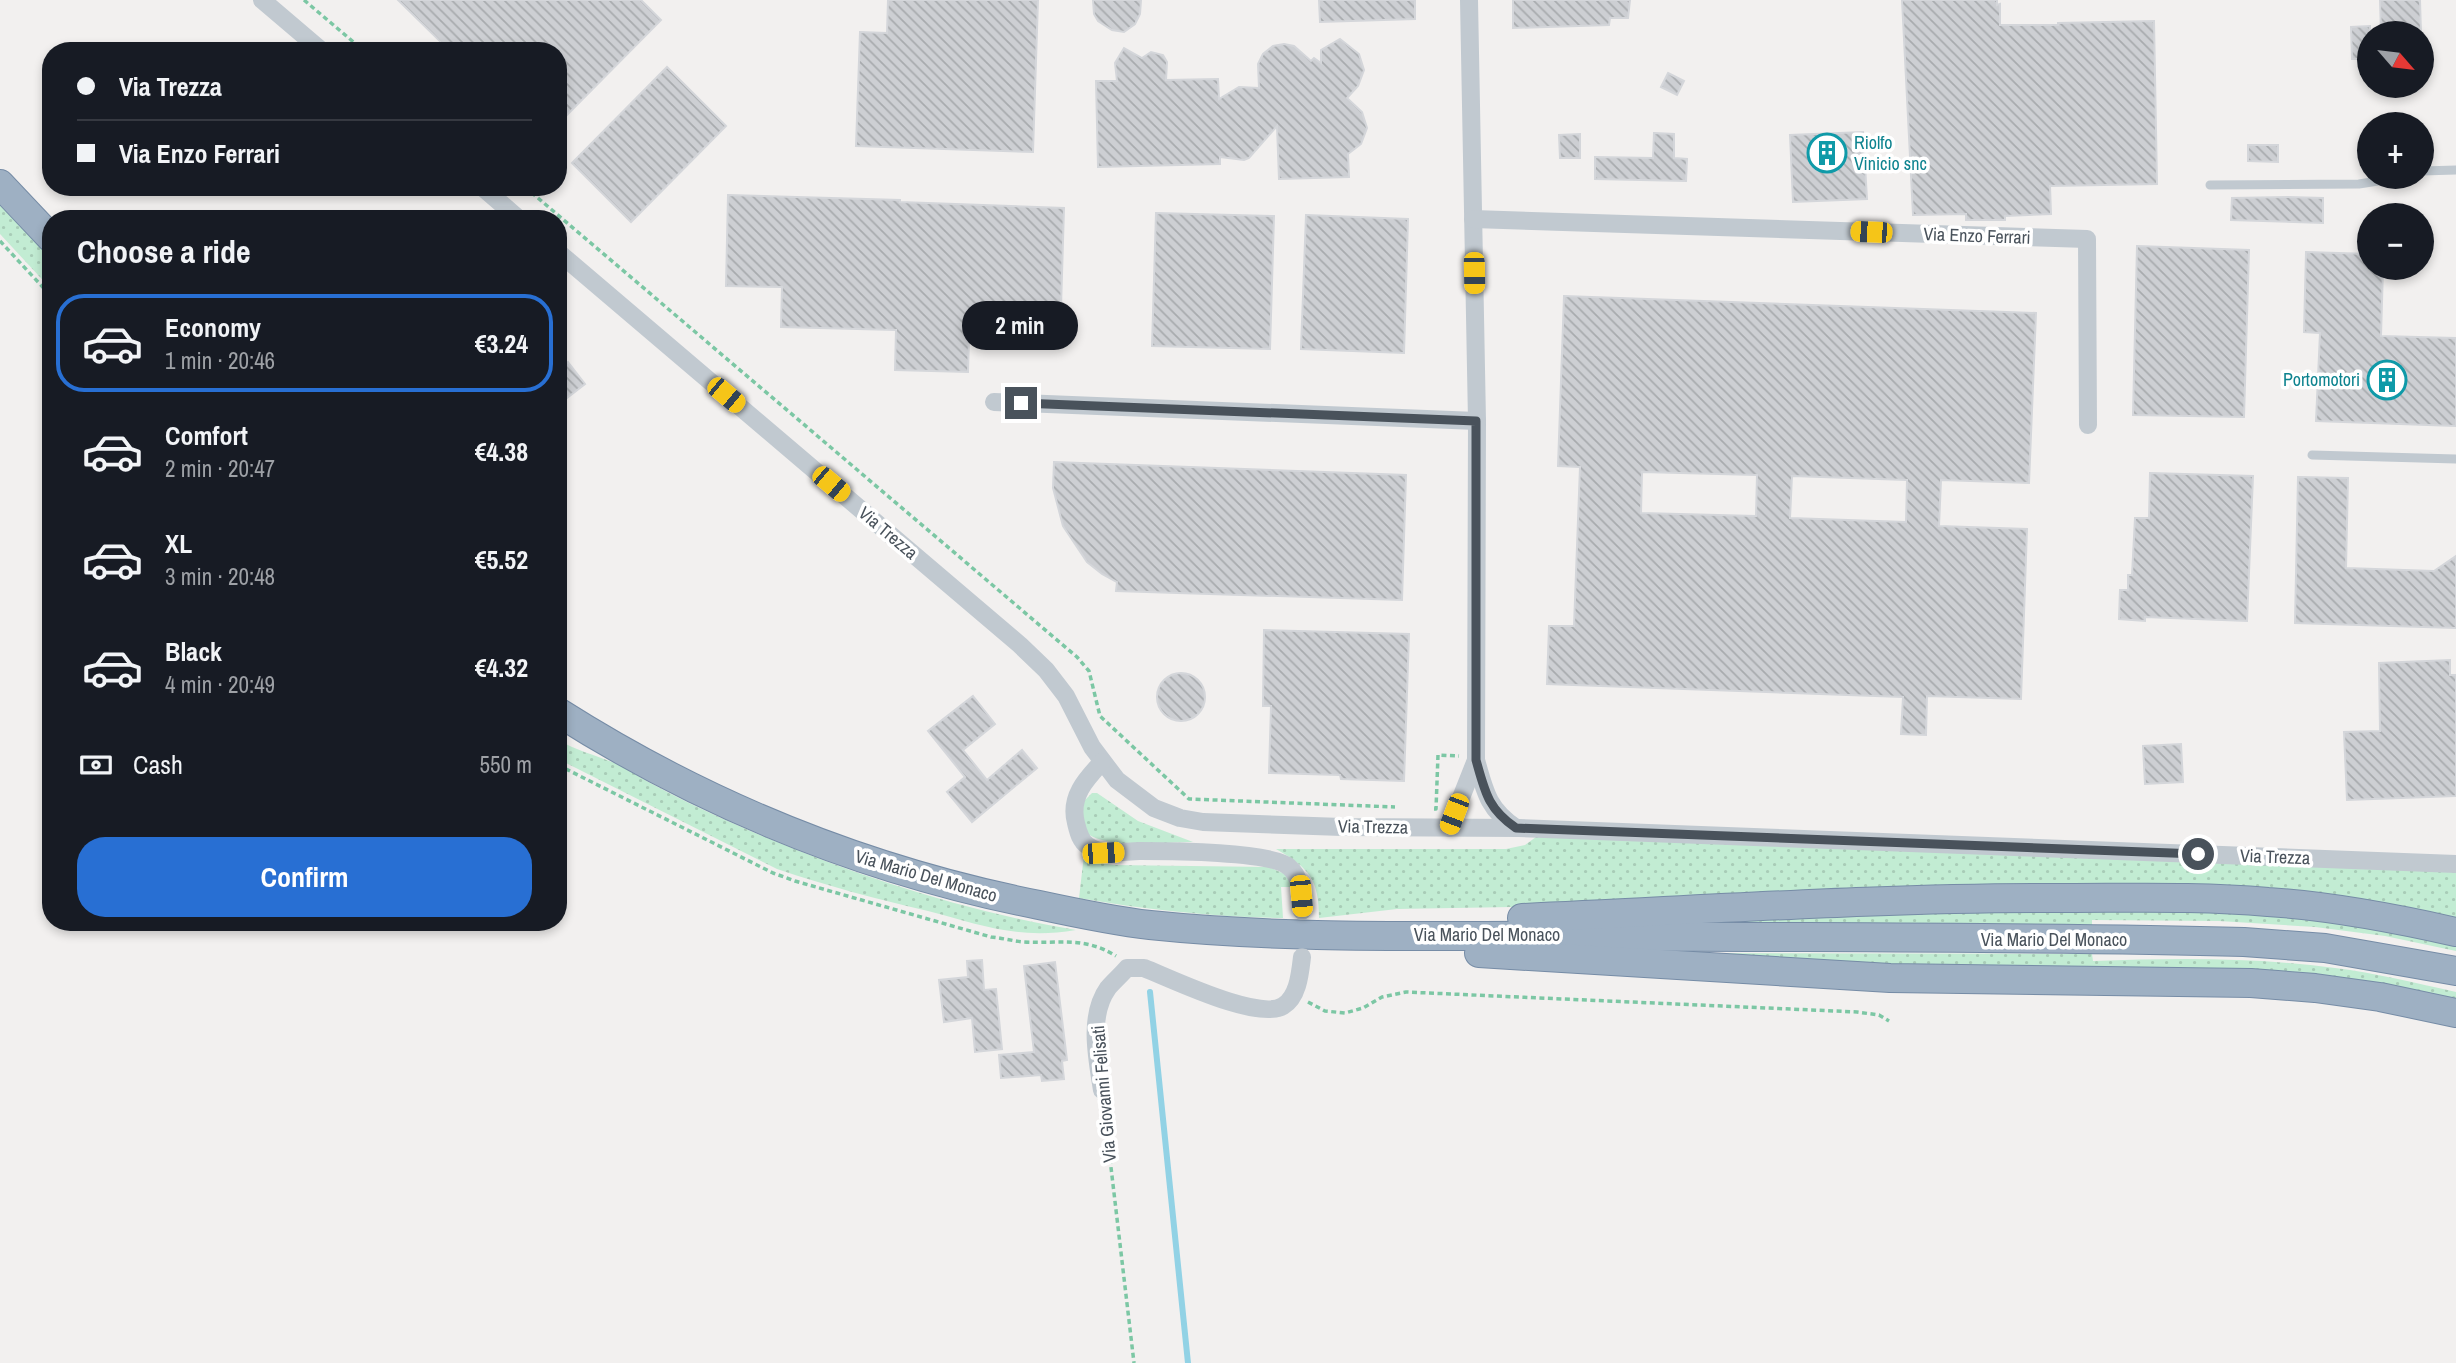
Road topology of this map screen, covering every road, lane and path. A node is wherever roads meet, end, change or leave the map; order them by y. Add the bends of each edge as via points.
1 (262, 0) edge
2 (304, 0) edge
3 (1469, 0) edge
4 (311, 42) edge
5 (353, 42) edge
6 (2456, 170) edge
7 (2434, 171) edge
8 (0, 184) edge
9 (2357, 184) edge
10 (2210, 185) dead end
11 (492, 196) edge
12 (536, 196) edge
13 (509, 210) edge
14 (552, 210) edge
15 (1473, 219) junction
16 (567, 223) edge
17 (42, 228) edge
18 (0, 241) edge
19 (567, 260) edge
20 (42, 286) edge
21 (994, 402) dead end
22 (1476, 421) junction
23 (2088, 425) dead end
24 (2312, 455) dead end
25 (2456, 459) edge
26 (567, 717) edge
27 (1476, 758) junction
28 (1102, 762) junction
29 (567, 770) edge
30 (1484, 788) junction
31 (1461, 798) junction
32 (1395, 807) dead end
33 (1422, 808) dead end
34 (1449, 828) junction
35 (1472, 828) junction
36 (1516, 828) junction
37 (2456, 864) edge
38 (1302, 911) dead end
39 (2456, 932) edge
40 (1391, 935) junction
41 (1302, 957) dead end
42 (1126, 968) junction
43 (2456, 971) edge
44 (1293, 995) junction
45 (2456, 1013) edge
46 (1889, 1021) dead end
47 (1102, 1090) joint
48 (1134, 1363) edge

1 - 4 street
2 - 5 path
3 - 15 street
6 - 7 lane
8 - 17 highway
9 - 10 lane
11 - 13 street
12 - 14 path
15 - 22 street
15 - 23 street, Via Enzo Ferrari via 2087,239
16 - 32 path via 1077,657 1089,671 1100,716 1189,799
18 - 20 path
19 - 28 street, Via Trezza via 1020,645 1066,696
21 - 22 street
22 - 27 street
24 - 25 lane
26 - 40 highway, Via Mario Del Monaco via 705,795 818,843 937,881 1145,924 1231,932
27 - 30 street
27 - 31 street
27 - 33 path via 1438,755 1436,809
28 - 34 street, Via Trezza via 1140,799 1180,818 1219,823
28 - 38 street via 1082,783 1076,799 1075,818 1088,846 1103,853 1141,851 1279,860 1300,881
29 - 42 path via 773,873 991,937 1095,945 1115,955
30 - 35 street via 1481,812
30 - 36 street via 1499,817
31 - 34 street
31 - 35 street
34 - 35 street, Via Trezza
35 - 36 street, Via Trezza
36 - 37 street, Via Trezza
39 - 40 highway via 2342,910 2147,897 1906,900 1625,912 1501,919
40 - 43 highway, Via Mario Del Monaco via 2291,945
40 - 45 highway via 1468,952 1753,971 1889,978 2251,983 2380,997
41 - 44 street
42 - 44 street via 1144,968 1247,1008 1269,1011 1283,1006
42 - 47 street, Via Giovanni Felisati via 1107,990 1096,1018
44 - 46 path via 1325,1011 1345,1013 1406,992 1857,1012
47 - 48 path, Via Giovanni Felisati

